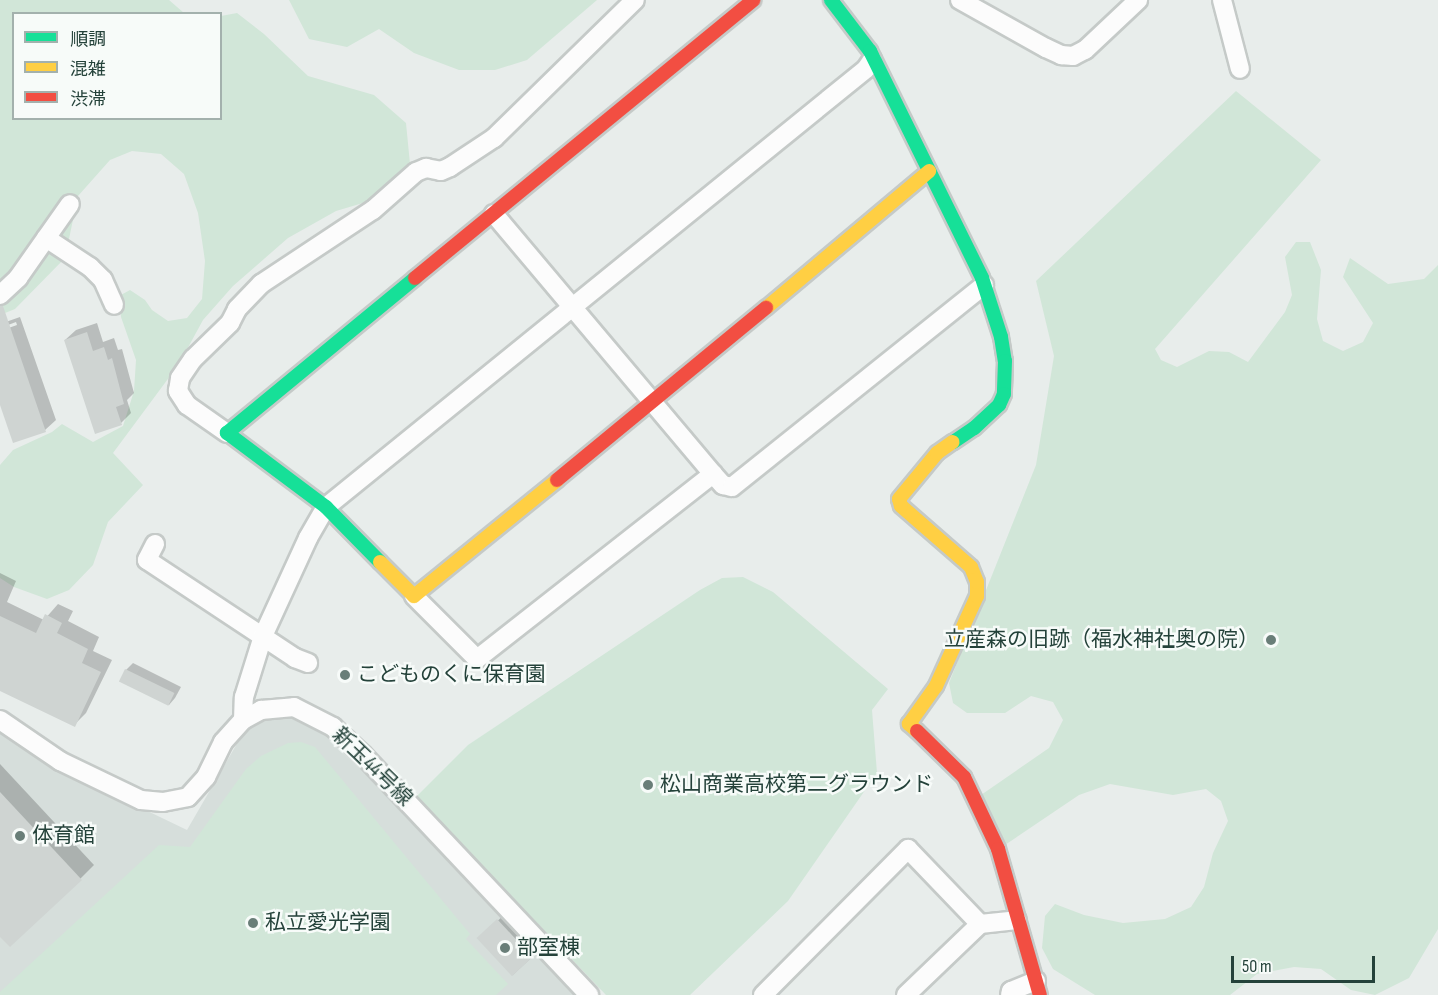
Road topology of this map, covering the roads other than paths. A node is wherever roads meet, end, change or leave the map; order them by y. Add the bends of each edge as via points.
1 (635, 0) edge
2 (754, 0) edge
3 (831, 0) edge
4 (960, 0) edge
5 (1138, 0) edge
6 (1222, 0) edge
7 (872, 60) junction
8 (1240, 69) dead end
9 (929, 171) junction
10 (70, 204) dead end
11 (494, 214) junction
12 (46, 238) junction
13 (984, 285) junction
14 (0, 295) edge
15 (114, 305) dead end
16 (574, 306) junction
17 (653, 402) junction
18 (227, 433) junction
19 (713, 474) junction
20 (326, 507) junction
21 (155, 544) dead end
22 (414, 596) junction
23 (263, 636) junction
24 (308, 663) dead end
25 (0, 720) edge
26 (243, 720) junction
27 (1017, 920) junction
28 (980, 924) junction
29 (1038, 988) edge
30 (589, 995) edge
31 (763, 995) edge
32 (906, 995) edge
33 (1010, 995) edge

1 - 18 street via 494,138 441,171 426,168 416,172 373,210 261,284 237,309 230,323 192,359 180,378 178,391 187,405
2 - 11 street
3 - 7 street via 870,51
4 - 5 street via 1046,48 1073,56 1085,50
6 - 8 street
7 - 9 street
7 - 16 street via 866,69
9 - 13 street
9 - 17 street
10 - 12 street
11 - 16 street
11 - 18 street
12 - 14 street via 18,278
12 - 15 street via 90,267 103,280
13 - 19 street via 732,487 723,485
13 - 27 street via 1001,337 1004,394 999,405 974,428 937,453 898,499 901,506 971,567 977,582 977,596 936,686 909,724 964,777 998,849
16 - 17 street
16 - 20 street
17 - 19 street
17 - 22 street
18 - 20 street
19 - 22 street via 477,659
20 - 22 street
20 - 23 street
21 - 23 street via 147,560
23 - 24 street
23 - 26 street via 244,697
25 - 26 street, 新玉44号線 via 60,761 141,800 163,802 188,797 206,777 223,742
26 - 30 street, 新玉44号線 via 261,710 294,707 333,727
27 - 28 street
27 - 29 street
28 - 31 street via 908,849
28 - 32 street
29 - 33 street via 1011,991

